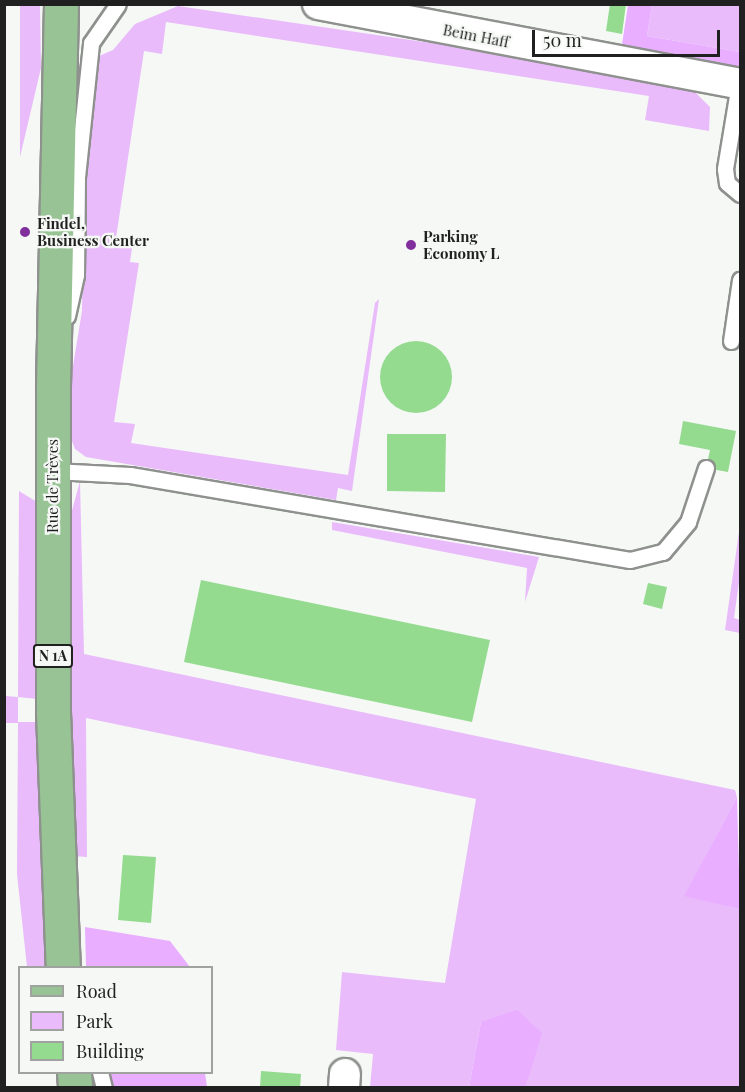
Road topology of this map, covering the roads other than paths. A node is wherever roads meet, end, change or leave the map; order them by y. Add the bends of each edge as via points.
1 (61, 4) edge
2 (118, 4) edge
3 (318, 4) edge
4 (740, 84) edge
5 (741, 194) edge
6 (741, 280) edge
7 (731, 341) dead end
8 (53, 387) junction
9 (706, 468) dead end
10 (53, 471) junction
11 (58, 925) junction
12 (63, 966) edge
13 (69, 966) edge

1 - 8 main road, Rue de Trèves / N 1A
2 - 8 lane via 91,43 77,177 76,275
3 - 4 street, Beim Haff
4 - 5 lane via 725,169 727,183
6 - 7 lane
8 - 10 main road, Rue de Trèves / N 1A
9 - 10 lane via 688,522 663,552 630,560 130,475
10 - 11 main road, Rue de Trèves / N 1A
11 - 12 main road, Rue de Trèves / N 1A
11 - 13 lane

